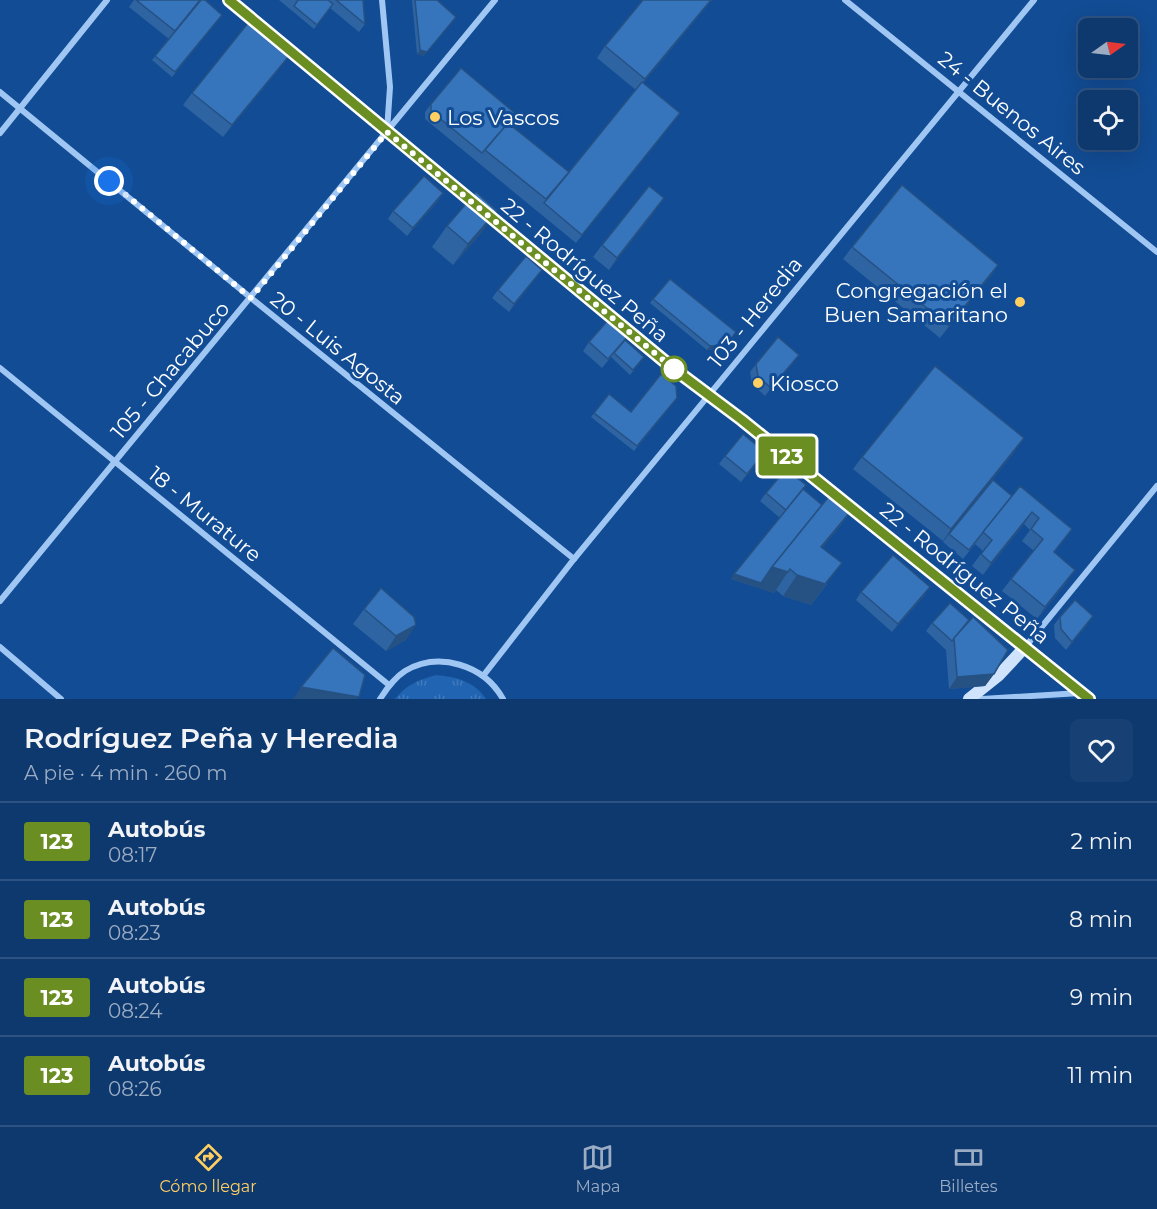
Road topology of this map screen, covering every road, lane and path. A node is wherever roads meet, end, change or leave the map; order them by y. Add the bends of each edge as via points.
1 (106, 0) edge
2 (229, 0) edge
3 (382, 0) edge
4 (495, 0) edge
5 (845, 0) edge
6 (1034, 0) edge
7 (0, 92) edge
8 (958, 92) junction
9 (20, 108) junction
10 (387, 132) junction
11 (0, 133) edge
12 (1157, 252) edge
13 (251, 298) junction
14 (0, 368) edge
15 (708, 395) junction
16 (114, 462) junction
17 (1157, 486) edge
18 (574, 559) junction
19 (0, 601) edge
20 (1026, 646) junction
21 (0, 647) edge
22 (483, 676) junction
23 (389, 685) junction
24 (1085, 696) edge
25 (61, 699) edge
26 (380, 699) edge
27 (503, 699) edge
28 (969, 699) edge
29 (982, 699) edge

1 - 9 street
2 - 10 street, 22 - Rodríguez Peña
3 - 10 street via 390,87
4 - 10 street, 105 - Chacabuco
5 - 8 street, 24 - Buenos Aires
6 - 8 street, 103 - Heredia
7 - 9 street, 20 - Luis Agosta
8 - 12 street, 24 - Buenos Aires
8 - 15 street, 103 - Heredia
9 - 11 street
9 - 13 street, 20 - Luis Agosta
10 - 13 street, 105 - Chacabuco
10 - 15 street, 22 - Rodríguez Peña
13 - 16 street, 105 - Chacabuco
13 - 18 street, 20 - Luis Agosta
14 - 16 street, 18 - Murature
15 - 18 street, 103 - Heredia
15 - 20 street, 22 - Rodríguez Peña
16 - 19 street, 105 - Chacabuco
16 - 23 street, 18 - Murature
17 - 20 street
18 - 22 street, 103 - Heredia
20 - 24 street, 22 - Rodríguez Peña
20 - 28 street
21 - 25 street
22 - 23 street via 455,663 424,663
22 - 27 street
23 - 26 street
24 - 29 street

